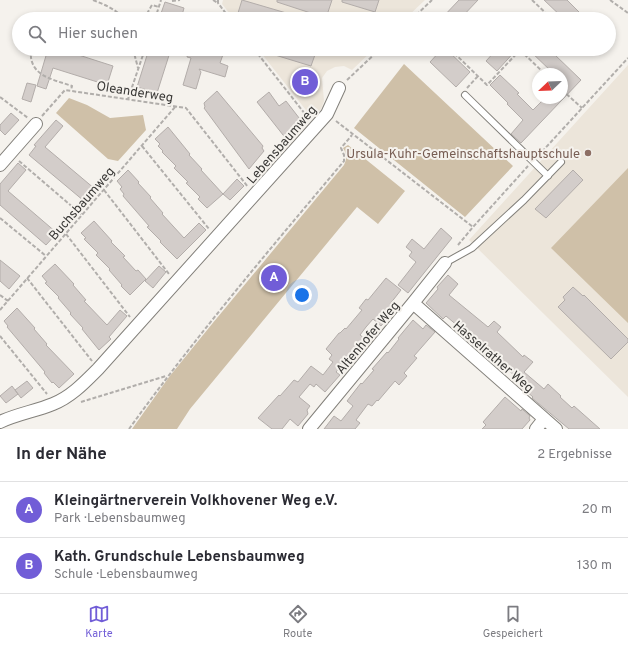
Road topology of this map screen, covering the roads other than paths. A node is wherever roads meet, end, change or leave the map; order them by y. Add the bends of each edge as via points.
1 (339, 88) road end
2 (465, 95) road end
3 (36, 124) road end
4 (561, 162) dead end
5 (0, 165) edge
6 (548, 176) junction
7 (445, 263) joint
8 (413, 303) junction
9 (0, 416) edge
10 (14, 416) junction
11 (544, 419) junction
12 (0, 422) edge
13 (309, 429) edge
14 (536, 429) edge
15 (556, 429) edge

1 - 10 street, Lebensbaumweg via 327,114 98,369 81,386 59,401
2 - 6 lane
3 - 5 street
4 - 6 lane
6 - 7 lane via 472,248
7 - 8 street, Altenhofer Weg
8 - 11 street, Hasselrather Weg
8 - 13 street, Altenhofer Weg
9 - 10 street, Lebensbaumweg
10 - 12 street, Lebensbaumweg
11 - 14 street
11 - 15 street, Hasselrather Weg

